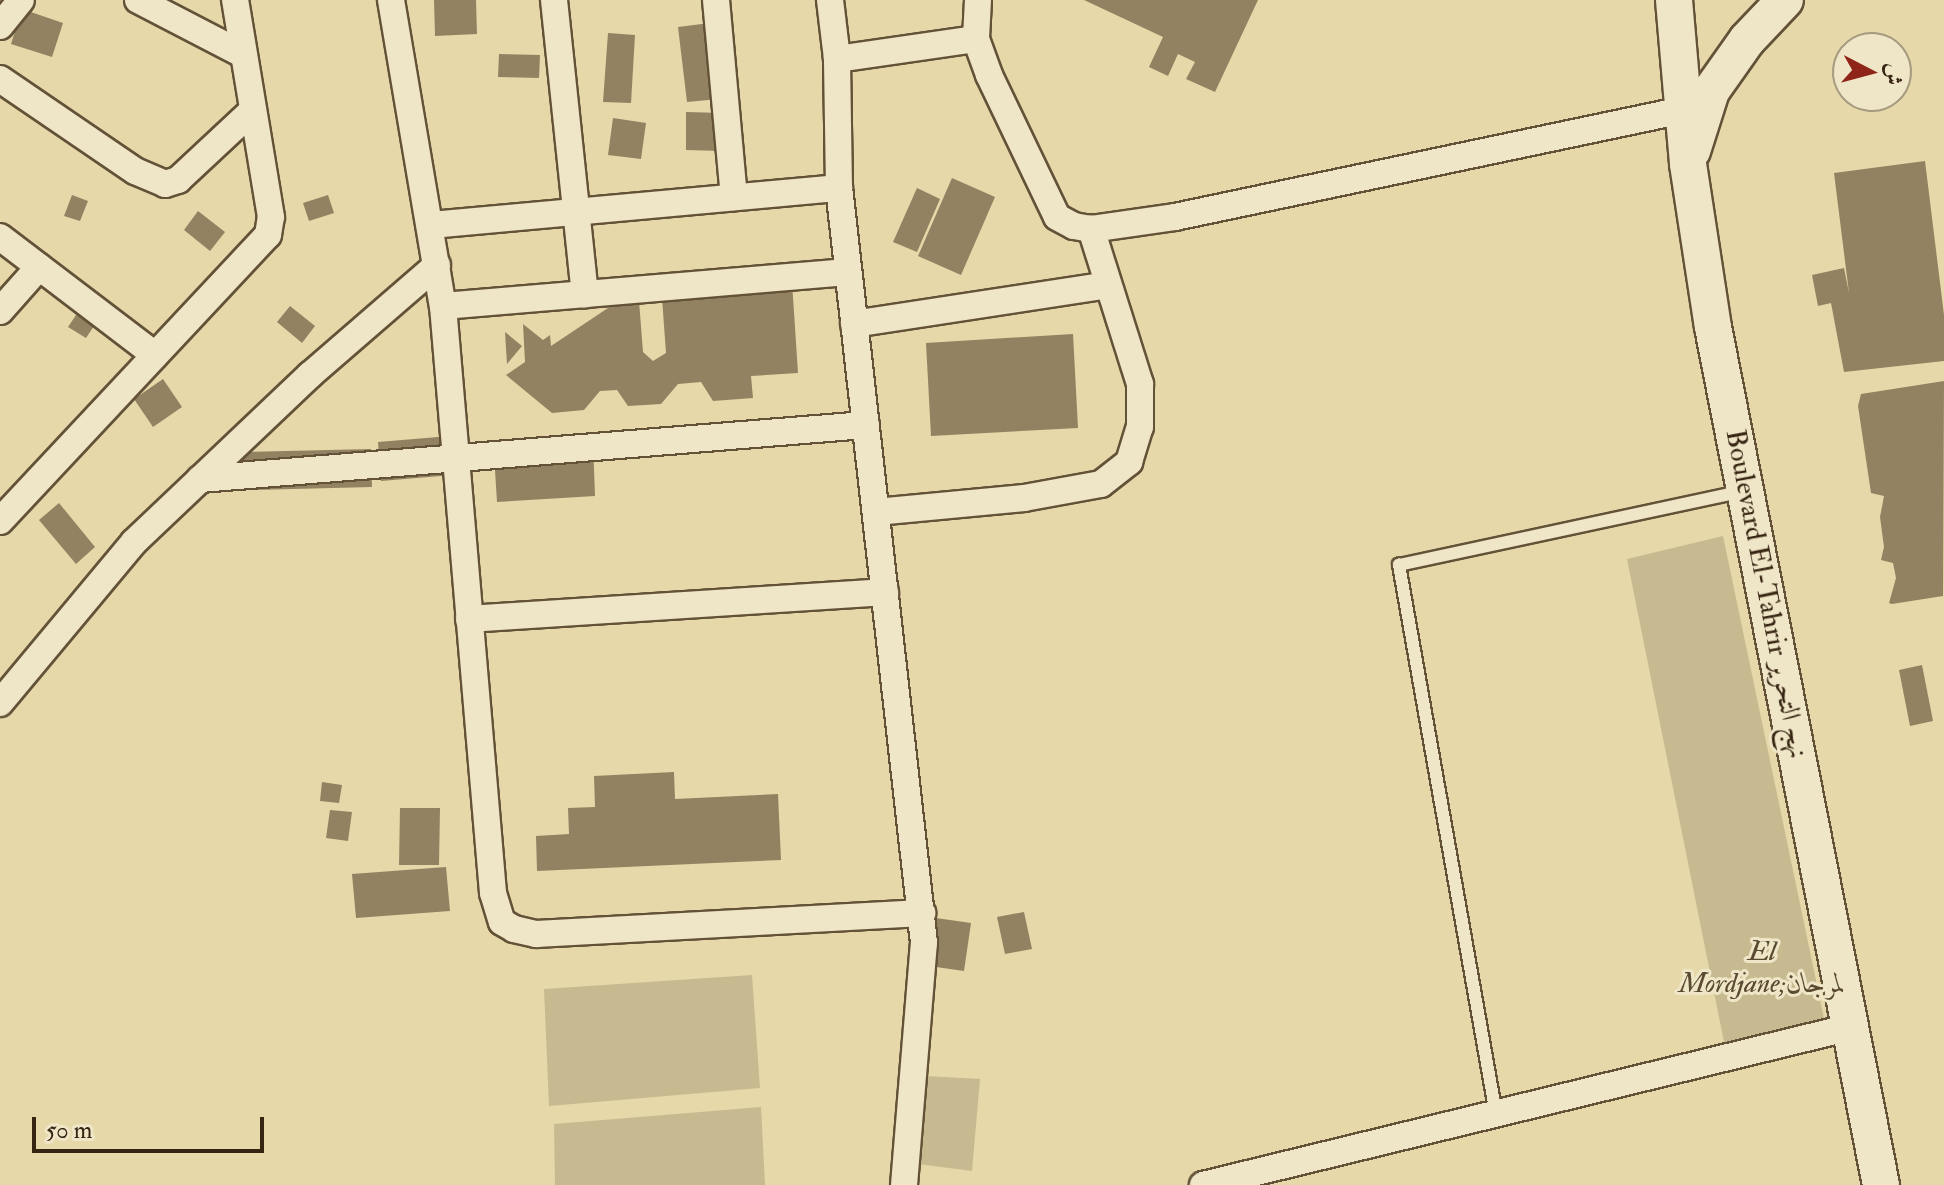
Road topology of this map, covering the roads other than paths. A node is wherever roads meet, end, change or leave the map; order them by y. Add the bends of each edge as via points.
1 (21, 0) edge
2 (138, 0) edge
3 (235, 0) edge
4 (391, 0) edge
5 (554, 0) edge
6 (716, 0) edge
7 (830, 0) edge
8 (978, 0) edge
9 (1674, 0) edge
10 (1785, 0) edge
11 (0, 26) edge
12 (976, 39) junction
13 (244, 55) junction
14 (837, 59) junction
15 (0, 79) edge
16 (1683, 110) junction
17 (251, 112) junction
18 (1688, 164) junction
19 (839, 188) junction
20 (734, 197) junction
21 (579, 212) junction
22 (431, 225) junction
23 (1091, 229) junction
24 (0, 237) edge
25 (437, 265) junction
26 (39, 267) junction
27 (848, 272) junction
28 (1108, 285) junction
29 (585, 294) junction
30 (443, 306) junction
31 (0, 311) edge
32 (854, 324) junction
33 (155, 355) junction
34 (866, 425) junction
35 (457, 458) junction
36 (200, 479) junction
37 (1747, 490) junction
38 (876, 512) junction
39 (0, 521) edge
40 (885, 592) junction
41 (469, 619) junction
42 (0, 703) edge
43 (922, 913) junction
44 (1851, 1027) junction
45 (1496, 1114) junction
46 (1267, 1177) edge
47 (904, 1185) edge
48 (1203, 1185) edge
49 (1881, 1185) edge

1 - 11 street
2 - 13 street
3 - 13 street
4 - 22 street
5 - 21 street
6 - 20 street
7 - 14 street
8 - 12 street
9 - 16 main road, Boulevard El-Tahrir نهج التحرير
10 - 18 main road via 1747,40 1711,91
12 - 14 street
12 - 23 street via 1057,217
13 - 17 street
14 - 19 street
15 - 17 street via 135,171 165,184 178,180
16 - 18 main road, Boulevard El-Tahrir نهج التحرير
16 - 23 street via 1175,217
17 - 33 street via 271,217 268,235
18 - 37 main road, Boulevard El-Tahrir نهج التحرير via 1713,327
19 - 20 street
19 - 27 street
20 - 21 street
21 - 22 street
21 - 29 street
22 - 25 street
23 - 28 street
24 - 26 street
25 - 30 street
25 - 36 street
26 - 31 street
26 - 33 street
27 - 29 street
27 - 32 street
28 - 32 street
28 - 38 street via 1140,384 1140,427 1129,462 1101,484 1024,498
29 - 30 street
30 - 35 street
32 - 34 street
33 - 39 street
34 - 35 street
34 - 38 street
35 - 36 street
35 - 41 street
36 - 42 street via 134,542
37 - 44 main road, Boulevard El-Tahrir نهج التحرير
37 - 45 lane via 1399,565
38 - 40 street
40 - 41 street
40 - 43 street
41 - 43 street via 493,893 502,922 536,934
43 - 47 street
44 - 45 street
44 - 49 main road, Boulevard El-Tahrir نهج التحرير
45 - 46 street
46 - 48 street

